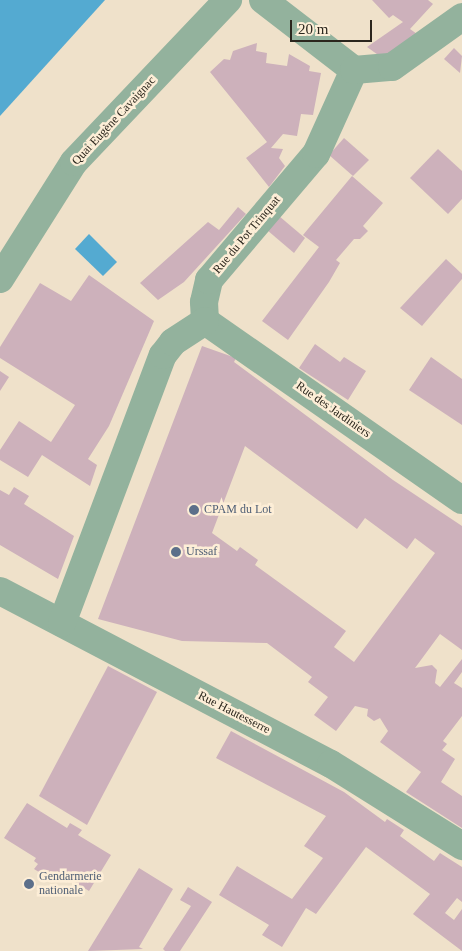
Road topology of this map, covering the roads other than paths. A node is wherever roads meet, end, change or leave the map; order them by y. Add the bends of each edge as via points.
1 (228, 0) edge
2 (263, 0) edge
3 (462, 17) edge
4 (354, 70) junction
5 (0, 279) edge
6 (205, 320) junction
7 (462, 500) edge
8 (0, 591) edge
9 (62, 624) junction
10 (462, 846) edge

1 - 5 street, Quai Eugène Cavaignac via 74,162
2 - 4 street
3 - 4 street via 392,67
4 - 6 street, Rue du Pot Trinquat via 316,154 209,280 204,302
6 - 7 street, Rue des Jardiniers
6 - 9 street via 173,342 163,356
8 - 9 street, Rue Hautesserre
9 - 10 street, Rue Hautesserre via 331,764

